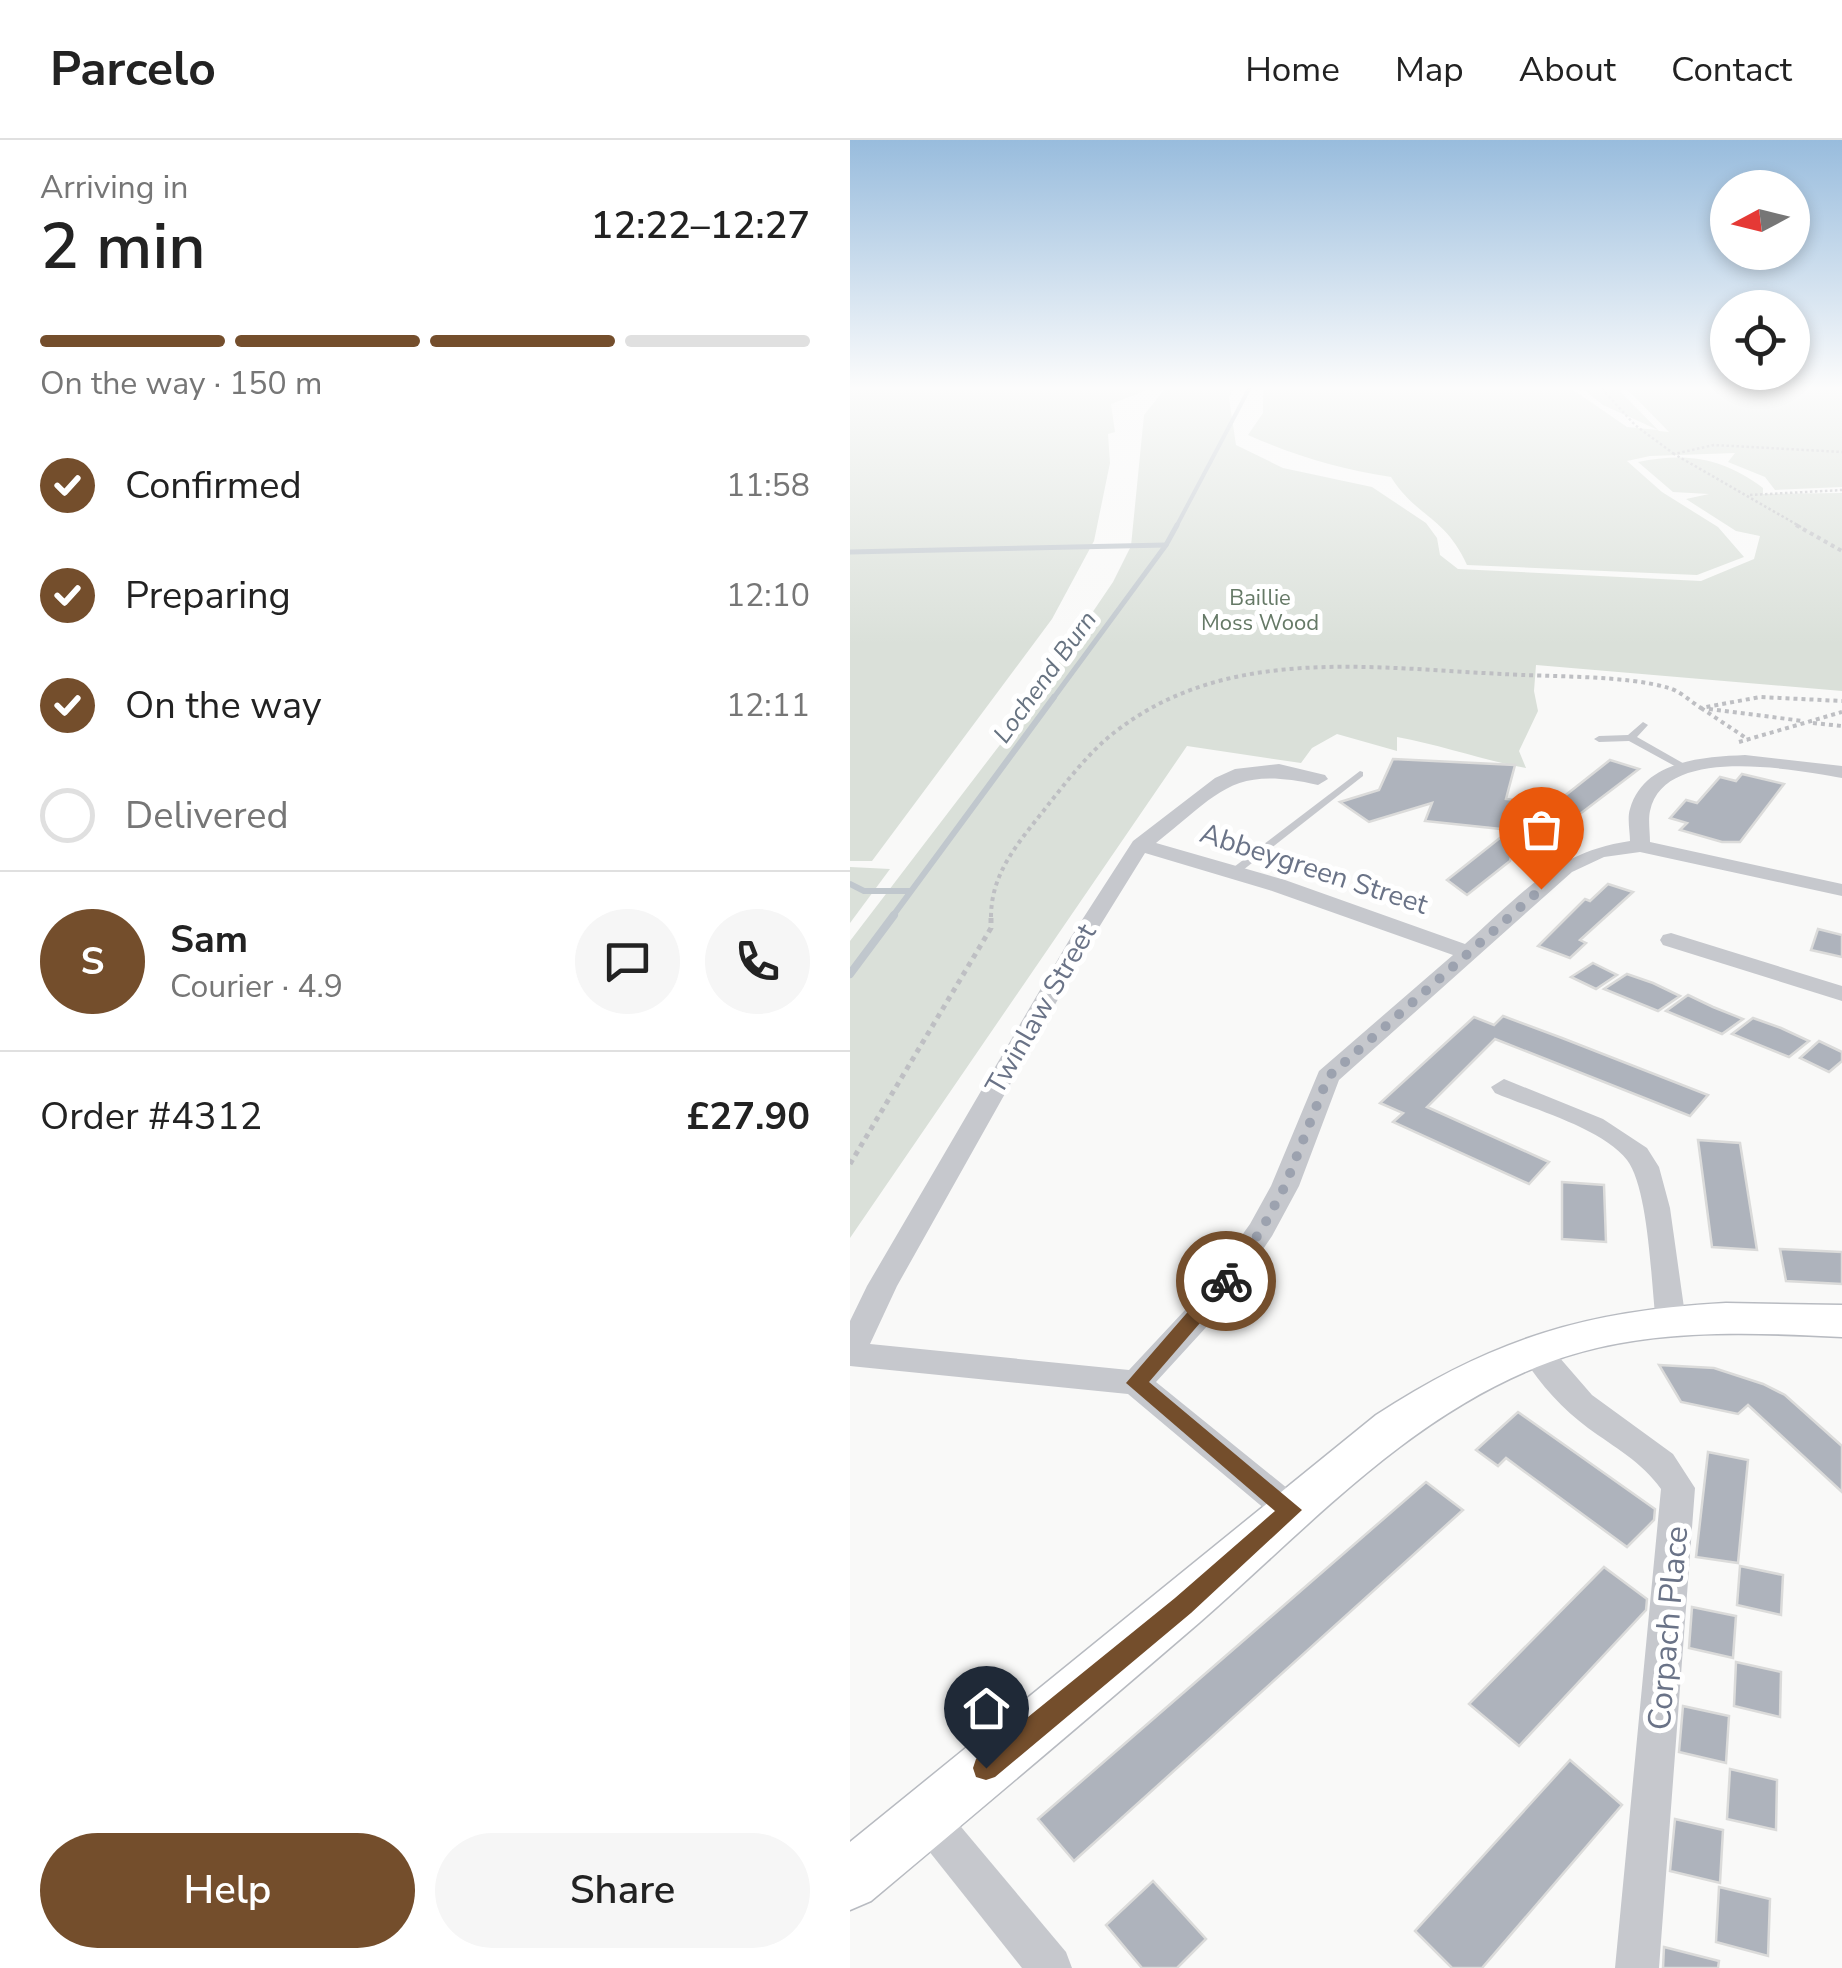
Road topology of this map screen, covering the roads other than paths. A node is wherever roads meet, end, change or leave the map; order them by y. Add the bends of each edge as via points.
1 (1643, 725) dead end
2 (1632, 738) junction
3 (1599, 739) dead end
4 (1685, 768) junction
5 (1842, 772) edge
6 (1360, 774) dead end
7 (1318, 779) dead end
8 (1140, 845) junction
9 (1640, 846) junction
10 (1234, 872) junction
11 (1842, 890) edge
12 (1671, 940) dead end
13 (1469, 952) junction
14 (1842, 994) edge
15 (1504, 1087) dead end
16 (1670, 1322) junction
17 (1842, 1322) edge
18 (1535, 1350) junction
19 (850, 1354) edge
20 (1136, 1383) junction
21 (1290, 1510) junction
22 (927, 1817) junction
23 (850, 1880) edge
24 (1050, 1968) edge
25 (1638, 1968) edge

1 - 2 lane
2 - 3 lane
2 - 4 lane
4 - 5 street via 1722,760 1780,761
4 - 9 street via 1661,780 1641,803
6 - 10 lane
7 - 8 street, Twinlaw Street via 1279,770 1242,774
8 - 10 street, Abbeygreen Street
8 - 19 street, Twinlaw Street via 882,1286
9 - 11 street
9 - 13 street via 1599,852 1565,868
10 - 13 street, Abbeygreen Street
12 - 14 street
13 - 20 street via 1328,1077 1262,1229 1210,1304
15 - 16 street via 1636,1152 1650,1175
16 - 17 street
16 - 18 street
18 - 21 street via 1424,1405
18 - 25 street, Corpach Place via 1586,1409 1658,1460 1678,1488
19 - 20 street, Twinlaw Street
20 - 21 street
21 - 22 street
22 - 23 street
22 - 24 street

